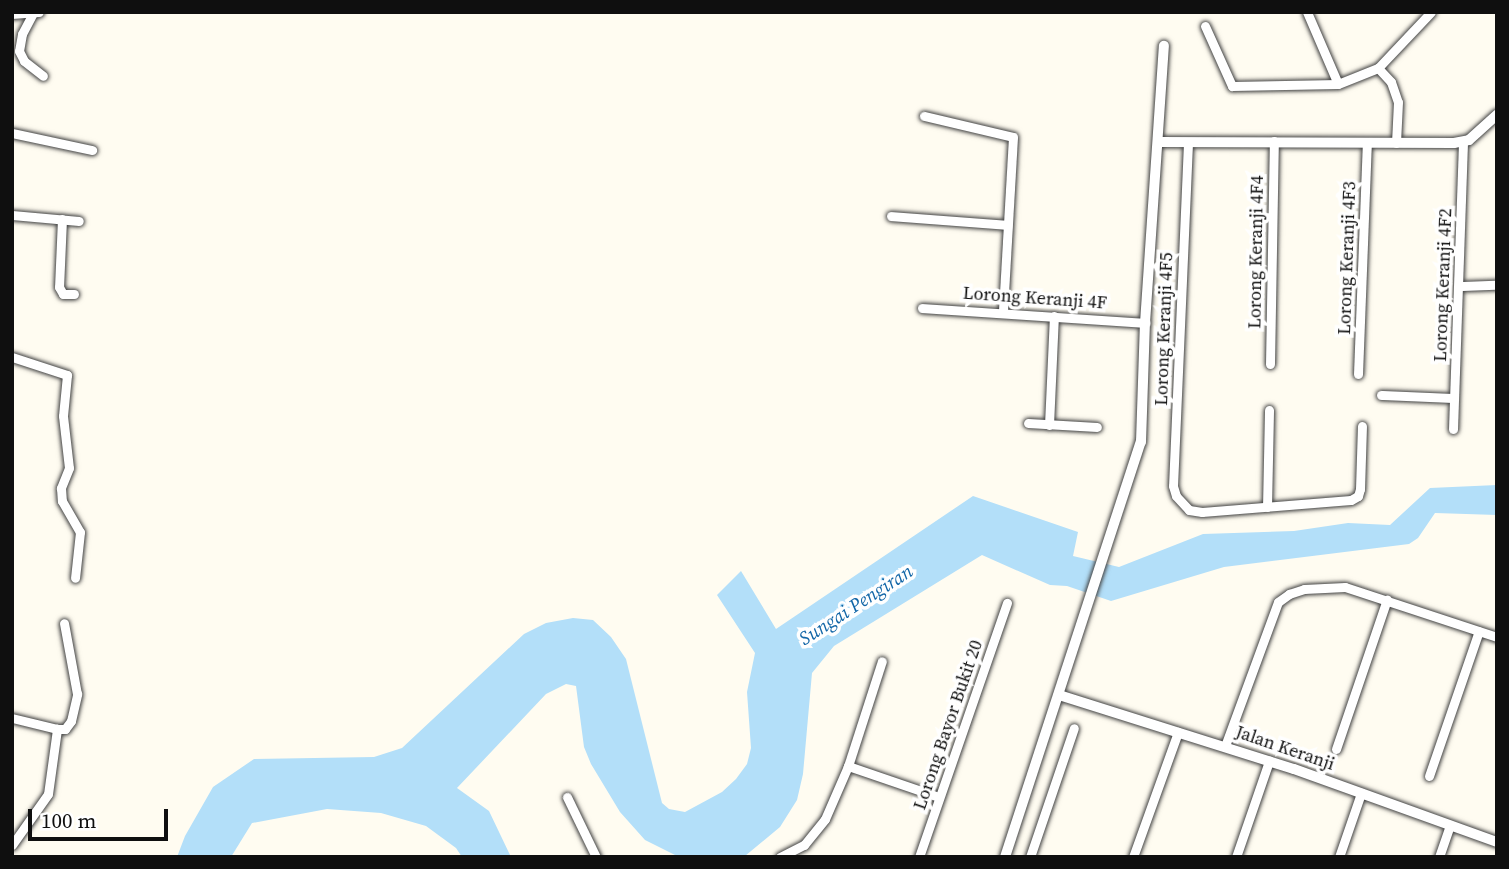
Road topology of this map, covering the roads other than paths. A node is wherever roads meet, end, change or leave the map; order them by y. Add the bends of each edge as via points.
1 (1307, 12) edge
2 (1431, 12) edge
3 (12, 14) edge
4 (36, 14) edge
5 (1421, 17) edge
6 (1205, 26) dead end
7 (1164, 46) dead end
8 (19, 51) junction
9 (12, 62) edge
10 (1374, 70) junction
11 (43, 76) dead end
12 (1338, 84) junction
13 (1497, 115) edge
14 (923, 116) dead end
15 (12, 133) edge
16 (1274, 141) junction
17 (1159, 142) junction
18 (1463, 142) junction
19 (1188, 143) junction
20 (1367, 143) junction
21 (1396, 143) junction
22 (92, 150) dead end
23 (12, 215) edge
24 (891, 216) dead end
25 (62, 219) junction
26 (79, 221) dead end
27 (1008, 225) junction
28 (1497, 285) edge
29 (1460, 286) junction
30 (74, 294) dead end
31 (922, 308) dead end
32 (1003, 313) junction
33 (1054, 316) junction
34 (1145, 323) junction
35 (12, 357) edge
36 (1270, 364) dead end
37 (1358, 374) dead end
38 (1381, 395) dead end
39 (1454, 398) junction
40 (1269, 410) dead end
41 (1028, 423) dead end
42 (1049, 425) junction
43 (1362, 426) dead end
44 (1097, 427) dead end
45 (1453, 429) dead end
46 (1267, 507) junction
47 (75, 578) dead end
48 (1387, 599) junction
49 (1007, 603) dead end
50 (64, 623) dead end
51 (1479, 631) junction
52 (1497, 637) edge
53 (883, 661) dead end
54 (1059, 695) junction
55 (12, 718) edge
56 (1074, 728) dead end
57 (57, 729) junction
58 (1178, 732) junction
59 (1225, 746) junction
60 (1336, 749) dead end
61 (1269, 761) junction
62 (848, 766) junction
63 (1429, 776) dead end
64 (1362, 793) junction
65 (567, 797) dead end
66 (939, 797) junction
67 (1450, 825) junction
68 (1497, 842) edge
69 (12, 845) edge
70 (596, 857) edge
71 (780, 857) edge
72 (919, 857) edge
73 (1005, 857) edge
74 (1030, 857) edge
75 (1133, 857) edge
76 (1236, 857) edge
77 (1339, 857) edge
78 (1439, 857) edge

1 - 12 street
2 - 5 street
3 - 4 street
4 - 8 street via 22,34
5 - 10 street
6 - 12 street via 1232,86
7 - 17 street
8 - 9 street
8 - 11 street
10 - 12 street
10 - 21 street via 1391,82 1398,102
13 - 18 street
14 - 27 street via 1013,137
15 - 22 street
16 - 19 street
16 - 20 street
16 - 36 street, Lorong Keranji 4F4
17 - 19 street
17 - 34 street
18 - 21 street
18 - 29 street, Lorong Keranji 4F2
19 - 46 street, Lorong Keranji 4F5 via 1173,486 1189,510
20 - 21 street
20 - 37 street, Lorong Keranji 4F3
23 - 25 street
24 - 27 street
25 - 26 street
25 - 30 street via 58,287 63,294
27 - 32 street
28 - 29 street
29 - 39 street, Lorong Keranji 4F2
31 - 32 street, Lorong Keranji 4F
32 - 33 street, Lorong Keranji 4F
33 - 34 street, Lorong Keranji 4F
33 - 42 street
34 - 54 street via 1141,442
35 - 47 street via 67,374 63,425 69,468 61,488 62,501 80,531
38 - 39 street
39 - 45 street, Lorong Keranji 4F2
40 - 46 street
41 - 42 street
42 - 44 street
43 - 46 street via 1357,496
48 - 51 street
48 - 59 street via 1332,586 1283,597
48 - 60 street
49 - 66 street, Lorong Bayor Bukit 20
50 - 57 street via 77,694 71,721 65,729
51 - 52 street
51 - 63 street
53 - 62 street
54 - 58 street, Jalan Keranji
54 - 73 street
55 - 57 street
56 - 74 street
57 - 69 street via 48,794
58 - 59 street, Jalan Keranji
58 - 75 street
59 - 61 street, Jalan Keranji
61 - 64 street, Jalan Keranji
61 - 76 street
62 - 66 street
62 - 71 street via 816,834
64 - 67 street, Jalan Keranji
64 - 77 street
65 - 70 street
66 - 72 street, Lorong Bayor Bukit 20
67 - 68 street, Jalan Keranji
67 - 78 street

